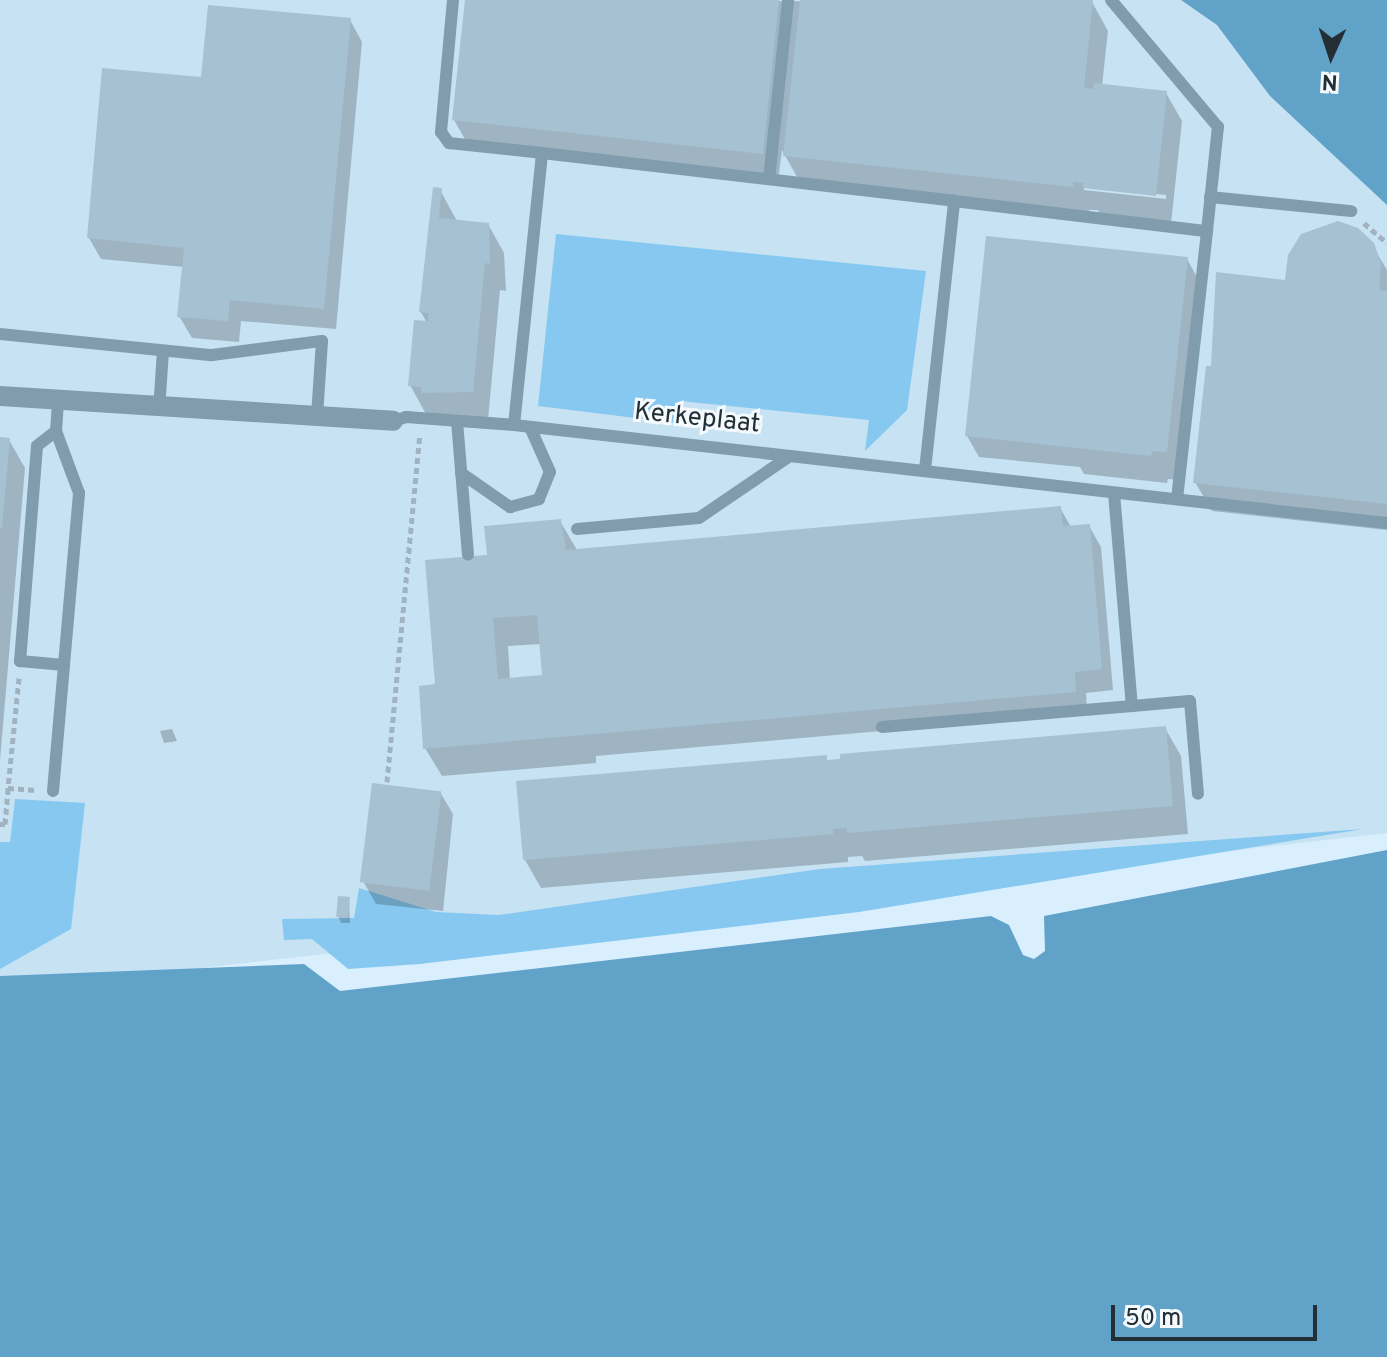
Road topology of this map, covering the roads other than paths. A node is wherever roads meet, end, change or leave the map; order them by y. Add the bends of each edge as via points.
1 (453, 0) edge
2 (788, 0) edge
3 (1111, 0) edge
4 (542, 153) junction
5 (769, 179) junction
6 (1210, 197) junction
7 (954, 201) junction
8 (1351, 211) road end
9 (1207, 231) junction
10 (0, 334) edge
11 (163, 351) junction
12 (0, 396) edge
13 (58, 401) junction
14 (159, 410) junction
15 (317, 417) junction
16 (393, 421) joint
17 (457, 421) junction
18 (514, 425) junction
19 (530, 427) junction
20 (56, 431) junction
21 (790, 456) junction
22 (925, 470) junction
23 (461, 473) junction
24 (1114, 493) junction
25 (1177, 499) junction
26 (1387, 523) edge
27 (577, 529) dead end
28 (468, 555) dead end
29 (64, 665) junction
30 (1132, 706) junction
31 (882, 727) dead end
32 (53, 791) road end
33 (1198, 794) dead end

1 - 4 lane via 441,132 449,143
2 - 5 lane
3 - 6 lane via 1218,127
4 - 5 lane
4 - 18 lane
5 - 7 lane
6 - 8 lane
6 - 9 lane
7 - 9 lane
7 - 22 lane
9 - 25 lane
10 - 11 lane
11 - 14 lane
11 - 15 lane via 212,355 322,341
12 - 13 street, Kerkeplaat
13 - 14 street, Kerkeplaat
13 - 20 lane
14 - 15 street, Kerkeplaat
15 - 16 street, Kerkeplaat
16 - 17 lane, Kerkeplaat
17 - 18 lane, Kerkeplaat
17 - 23 lane
18 - 19 lane, Kerkeplaat
19 - 21 lane, Kerkeplaat
19 - 23 lane via 550,472 539,499 510,507
20 - 29 lane via 79,493
20 - 29 lane via 37,446 20,661
21 - 22 lane, Kerkeplaat
21 - 27 lane via 699,518
22 - 24 lane, Kerkeplaat
23 - 28 lane
24 - 25 lane, Kerkeplaat
24 - 30 lane
25 - 26 lane, Kerkeplaat
29 - 32 lane
30 - 31 lane
30 - 33 lane via 1190,701

